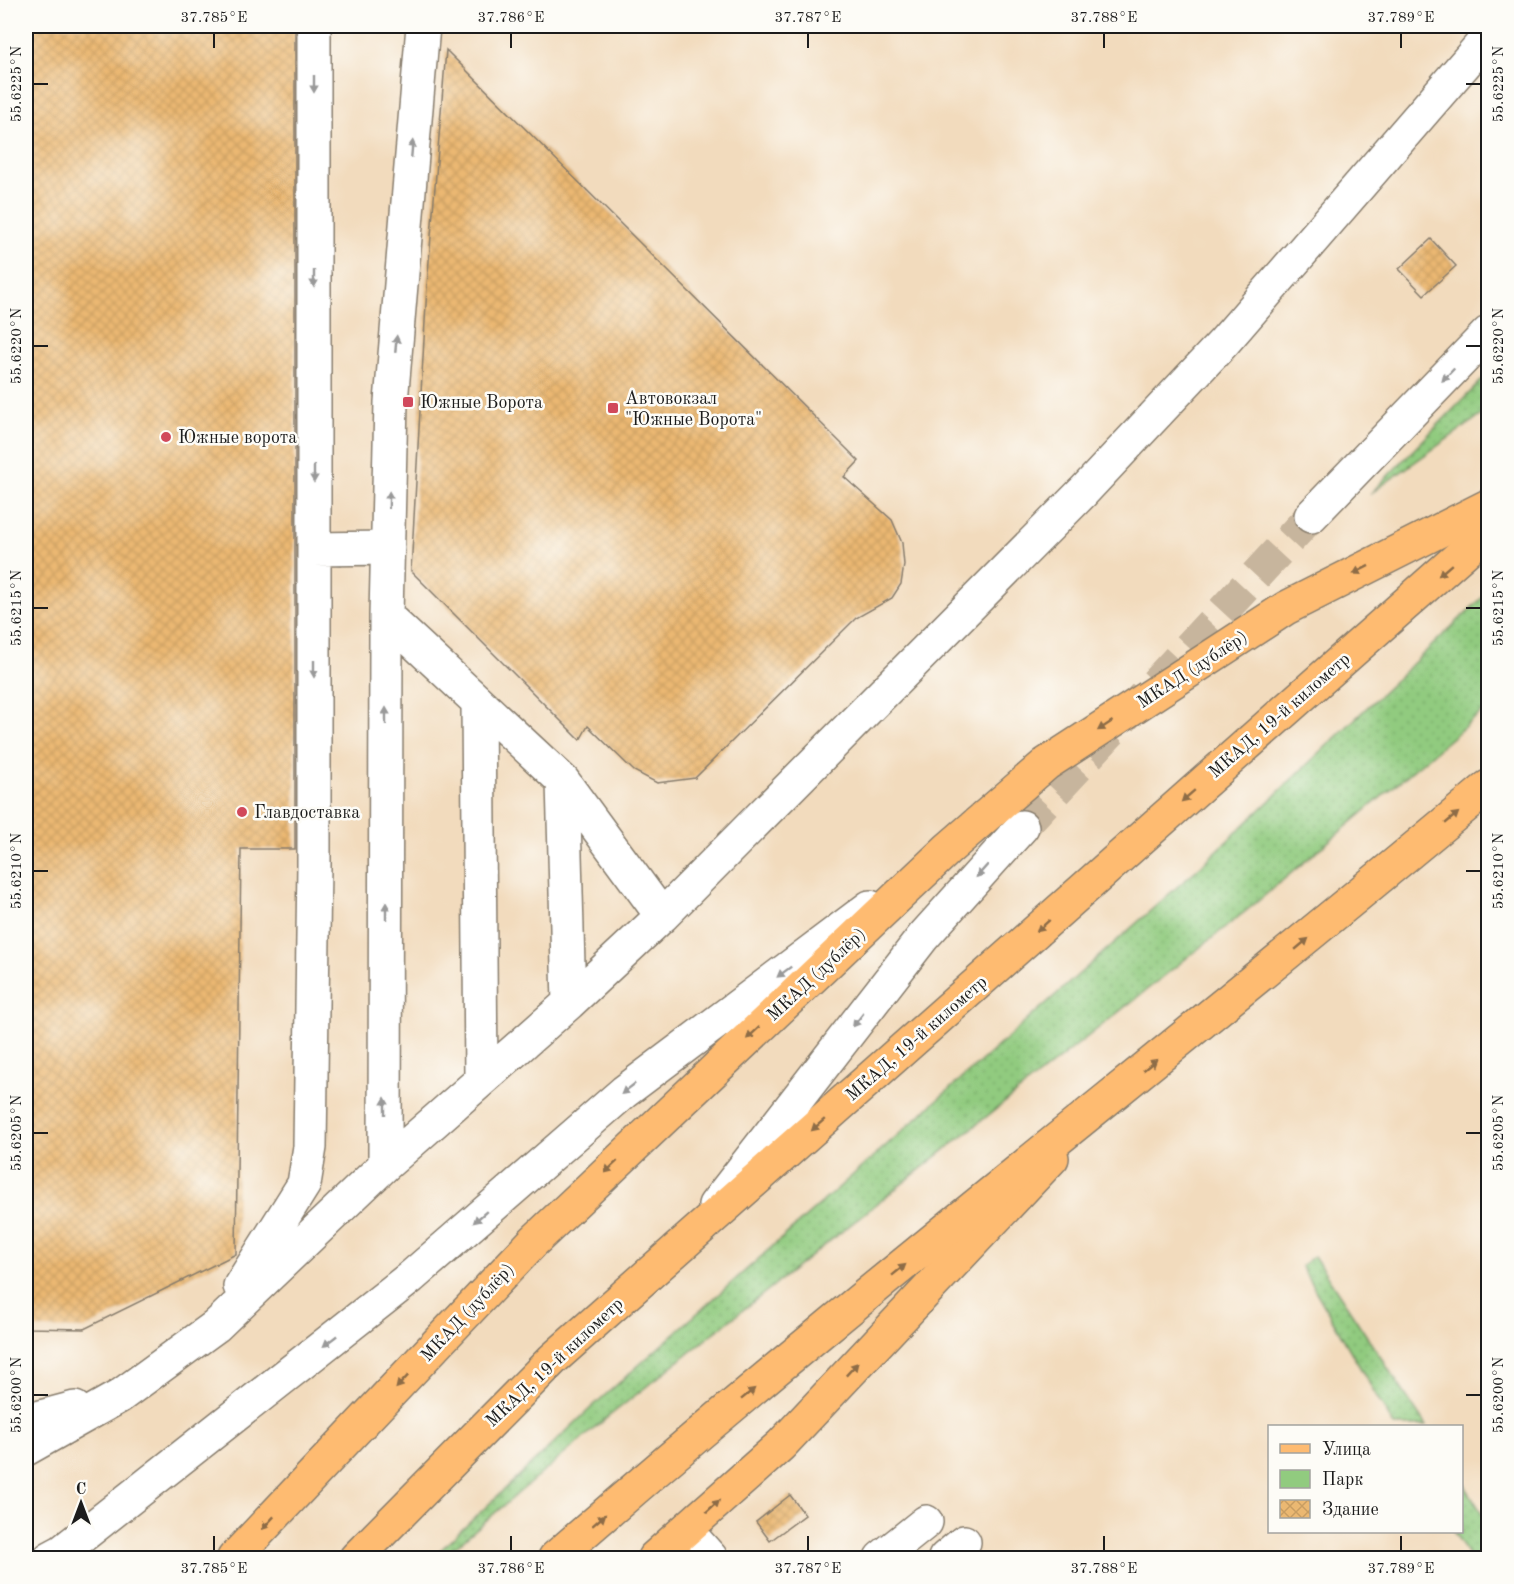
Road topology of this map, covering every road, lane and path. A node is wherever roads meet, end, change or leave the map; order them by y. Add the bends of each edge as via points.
1 (314, 26) edge
2 (423, 26) edge
3 (1482, 34) edge
4 (1488, 333) edge
5 (1488, 506) edge
6 (1311, 516) tunnel mouth
7 (1488, 531) edge
8 (388, 548) junction
9 (314, 549) junction
10 (386, 616) junction
11 (478, 704) junction
12 (563, 781) junction
13 (1488, 787) edge
14 (1022, 827) tunnel mouth
15 (948, 849) junction
16 (662, 916) junction
17 (569, 1003) junction
18 (481, 1079) junction
19 (1104, 1102) junction
20 (385, 1165) junction
21 (688, 1239) junction
22 (216, 1326) junction
23 (120, 1396) junction
24 (26, 1421) edge
25 (26, 1449) edge
26 (926, 1522) dead end
27 (686, 1530) junction
28 (50, 1558) edge
29 (234, 1558) edge
30 (356, 1558) edge
31 (555, 1558) edge
32 (654, 1558) edge
33 (711, 1558) edge
34 (881, 1558) edge

1 -> 9 street
8 -> 2 street via 391,402
3 - 16 street via 1224,342 1083,492
4 -> 6 street
5 -> 15 main road, МКАД (дублёр) via 1286,608 1046,764
7 -> 21 main road, МКАД, 19-й километр
8 - 9 street
8 - 10 street
9 -> 22 street via 310,1147 304,1184
10 - 11 street
20 -> 10 street
11 - 12 street
11 - 18 street
12 - 16 street
12 - 17 street
19 -> 13 main road via 1290,954
14 -> 21 street via 923,937
15 -> 28 street via 624,1092 411,1277 73,1544
15 -> 29 main road, МКАД (дублёр) via 533,1242
16 - 17 street
17 - 18 street
18 - 20 street
27 -> 19 main road via 781,1445
31 -> 19 main road via 666,1461
20 - 22 street
21 - 30 main road, МКАД, 19-й километр via 553,1359
22 - 23 street
23 - 24 street
23 - 25 street
26 - 34 street
27 - 32 main road
27 - 33 street

